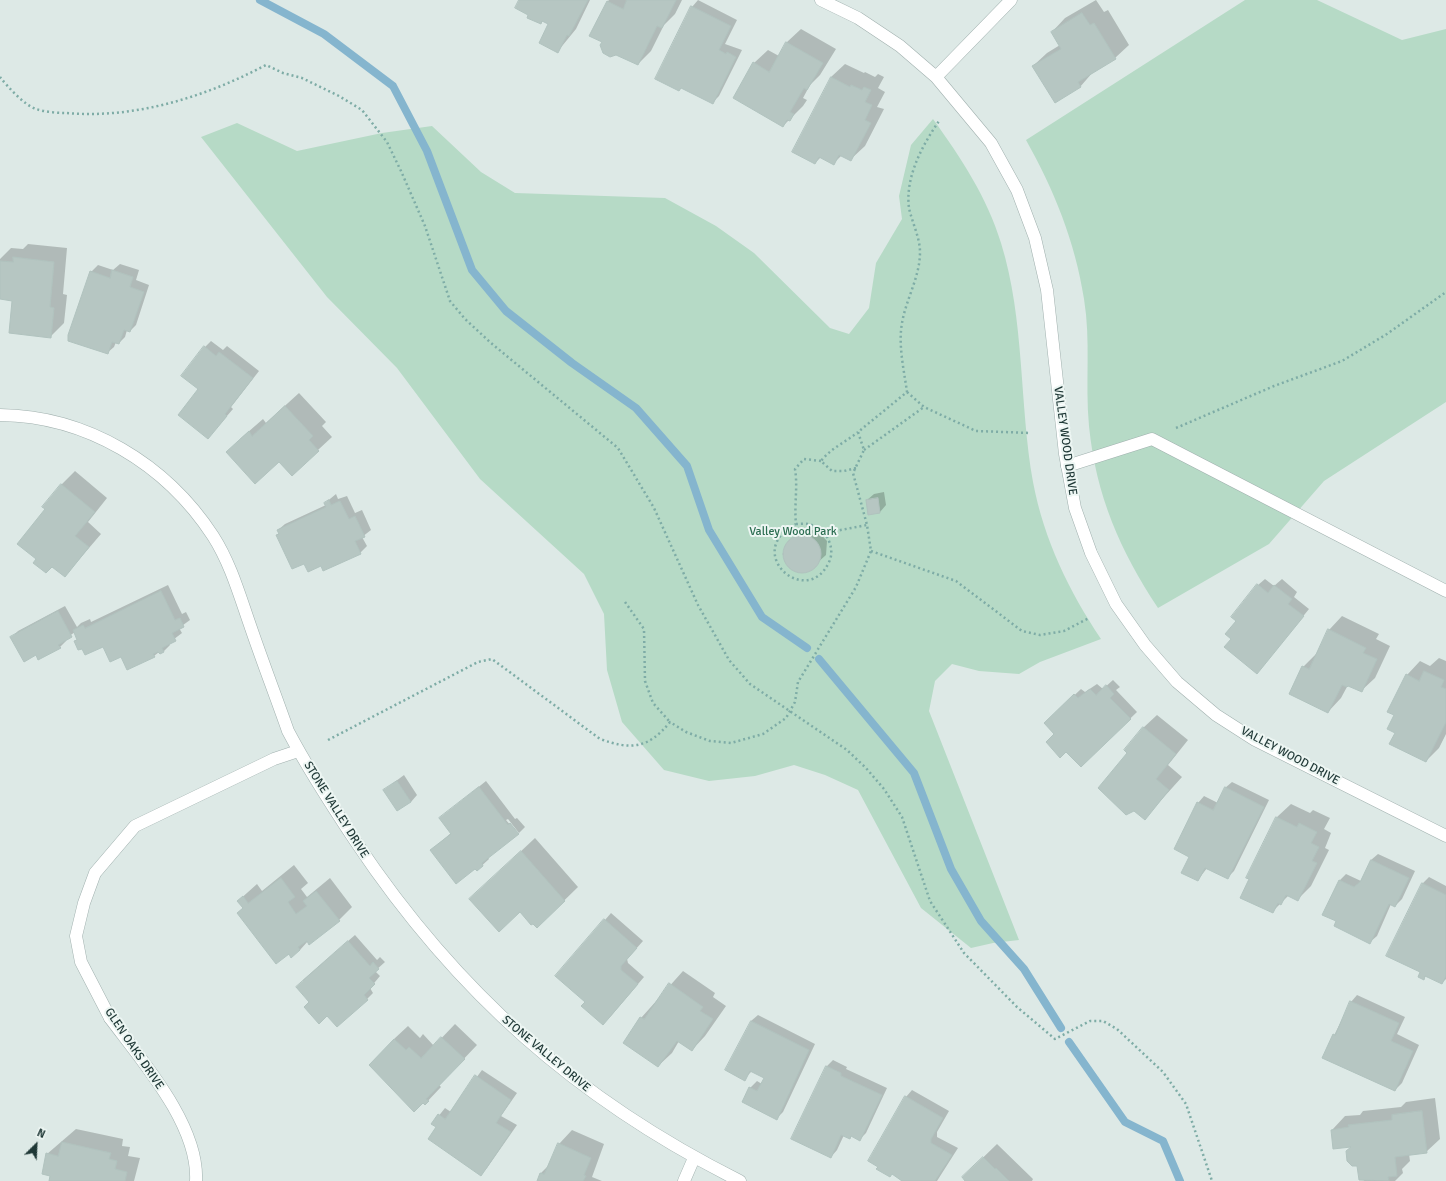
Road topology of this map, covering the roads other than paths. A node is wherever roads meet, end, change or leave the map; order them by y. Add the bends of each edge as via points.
1 (821, 0) edge
2 (1010, 0) edge
3 (936, 77) junction
4 (0, 415) edge
5 (1067, 466) junction
6 (1446, 591) edge
7 (298, 750) junction
8 (1446, 836) edge
9 (694, 1158) junction
10 (196, 1181) edge
11 (684, 1181) edge
12 (740, 1181) edge

1 - 3 street, VALLEY WOOD DRIVE via 858,18 900,46
2 - 3 street
3 - 5 street, VALLEY WOOD DRIVE via 990,144 1016,190 1035,238 1048,290
4 - 7 street, STONE VALLEY DRIVE via 17,415 57,422 96,435 130,453 164,478 190,505 213,537 233,576 278,703
5 - 6 street via 1152,438
5 - 8 street, VALLEY WOOD DRIVE via 1075,508 1088,547 1116,604 1145,645 1177,682 1216,715 1255,740
7 - 9 street, STONE VALLEY DRIVE via 340,820 386,888 436,949 483,1000 544,1055 606,1103
7 - 10 street, GLEN OAKS DRIVE via 135,826 95,873 76,936 81,962 110,1018 179,1116 191,1145
9 - 11 street
9 - 12 street, STONE VALLEY DRIVE

